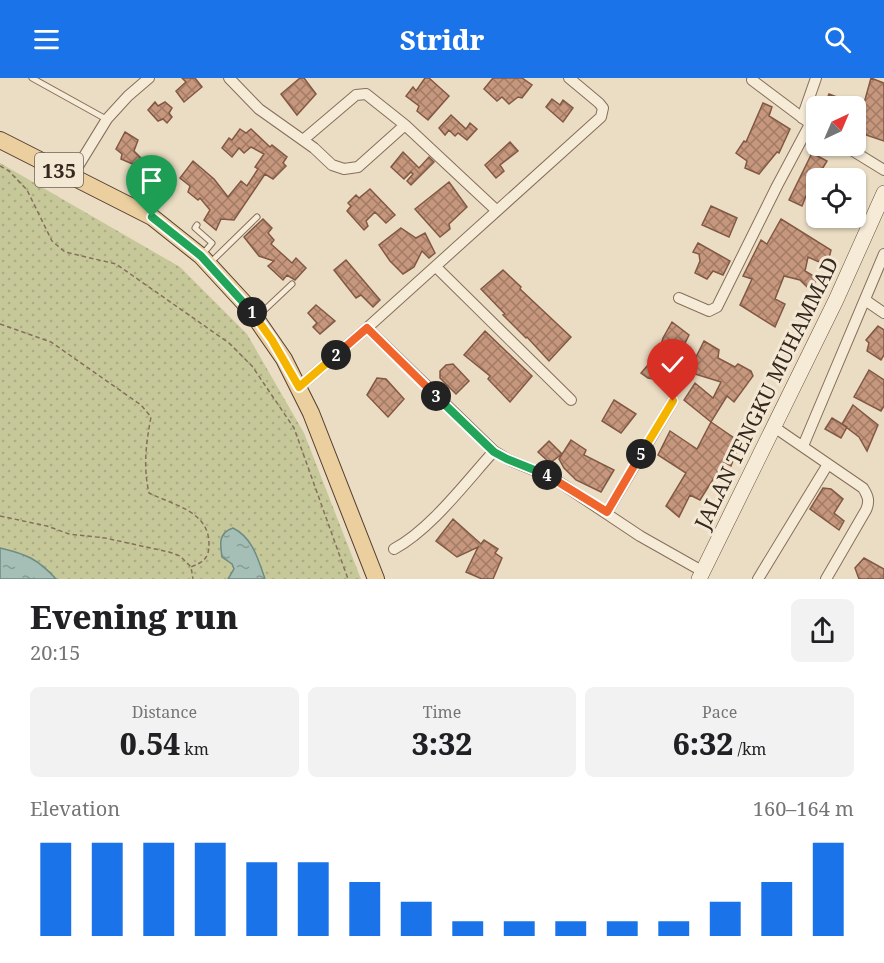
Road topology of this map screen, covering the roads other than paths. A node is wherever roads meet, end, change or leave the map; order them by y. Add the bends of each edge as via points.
1 (32, 78) edge
2 (149, 78) edge
3 (229, 78) edge
4 (569, 78) edge
5 (816, 78) edge
6 (752, 79) edge
7 (813, 96) edge
8 (106, 119) junction
9 (806, 121) edge
10 (405, 125) junction
11 (806, 129) edge
12 (0, 140) edge
13 (303, 140) junction
14 (861, 156) edge
15 (884, 170) edge
16 (72, 176) junction
17 (884, 193) edge
18 (496, 210) junction
19 (257, 217) dead end
20 (197, 225) dead end
21 (884, 254) edge
22 (205, 260) junction
23 (436, 267) junction
24 (292, 284) dead end
25 (679, 298) dead end
26 (865, 300) junction
27 (884, 313) edge
28 (256, 318) junction
29 (367, 328) junction
30 (299, 387) junction
31 (571, 400) dead end
32 (673, 401) dead end
33 (774, 427) junction
34 (803, 446) junction
35 (494, 452) junction
36 (828, 464) junction
37 (607, 512) junction
38 (394, 549) dead end
39 (701, 575) edge
40 (376, 579) edge
41 (758, 579) edge
42 (826, 579) edge

1 - 8 lane
2 - 8 street
3 - 13 street via 247,97
4 - 18 street via 599,103 603,108 601,117
5 - 7 street
6 - 9 street
8 - 16 street
10 - 13 street via 354,169 337,168
10 - 13 street via 370,96 361,94
10 - 18 street
11 - 25 street via 717,307 709,311
12 - 16 main road, 135
14 - 15 street
16 - 22 main road, 135 via 152,217
17 - 33 main road, JALAN TENGKU MUHAMMAD
18 - 23 street
19 - 22 lane
20 - 22 lane via 197,231 212,243
21 - 26 street
22 - 28 main road, 135
23 - 29 street
23 - 31 street
24 - 28 lane
26 - 27 street
26 - 34 street
28 - 30 main road, 135
29 - 30 street
29 - 35 street
30 - 40 main road, 135
32 - 37 street
33 - 34 street
33 - 39 main road, JALAN TENGKU MUHAMMAD
34 - 36 street
35 - 37 street via 554,478
35 - 38 street via 421,530
36 - 41 street
36 - 42 street via 863,488 869,503
37 - 39 street

